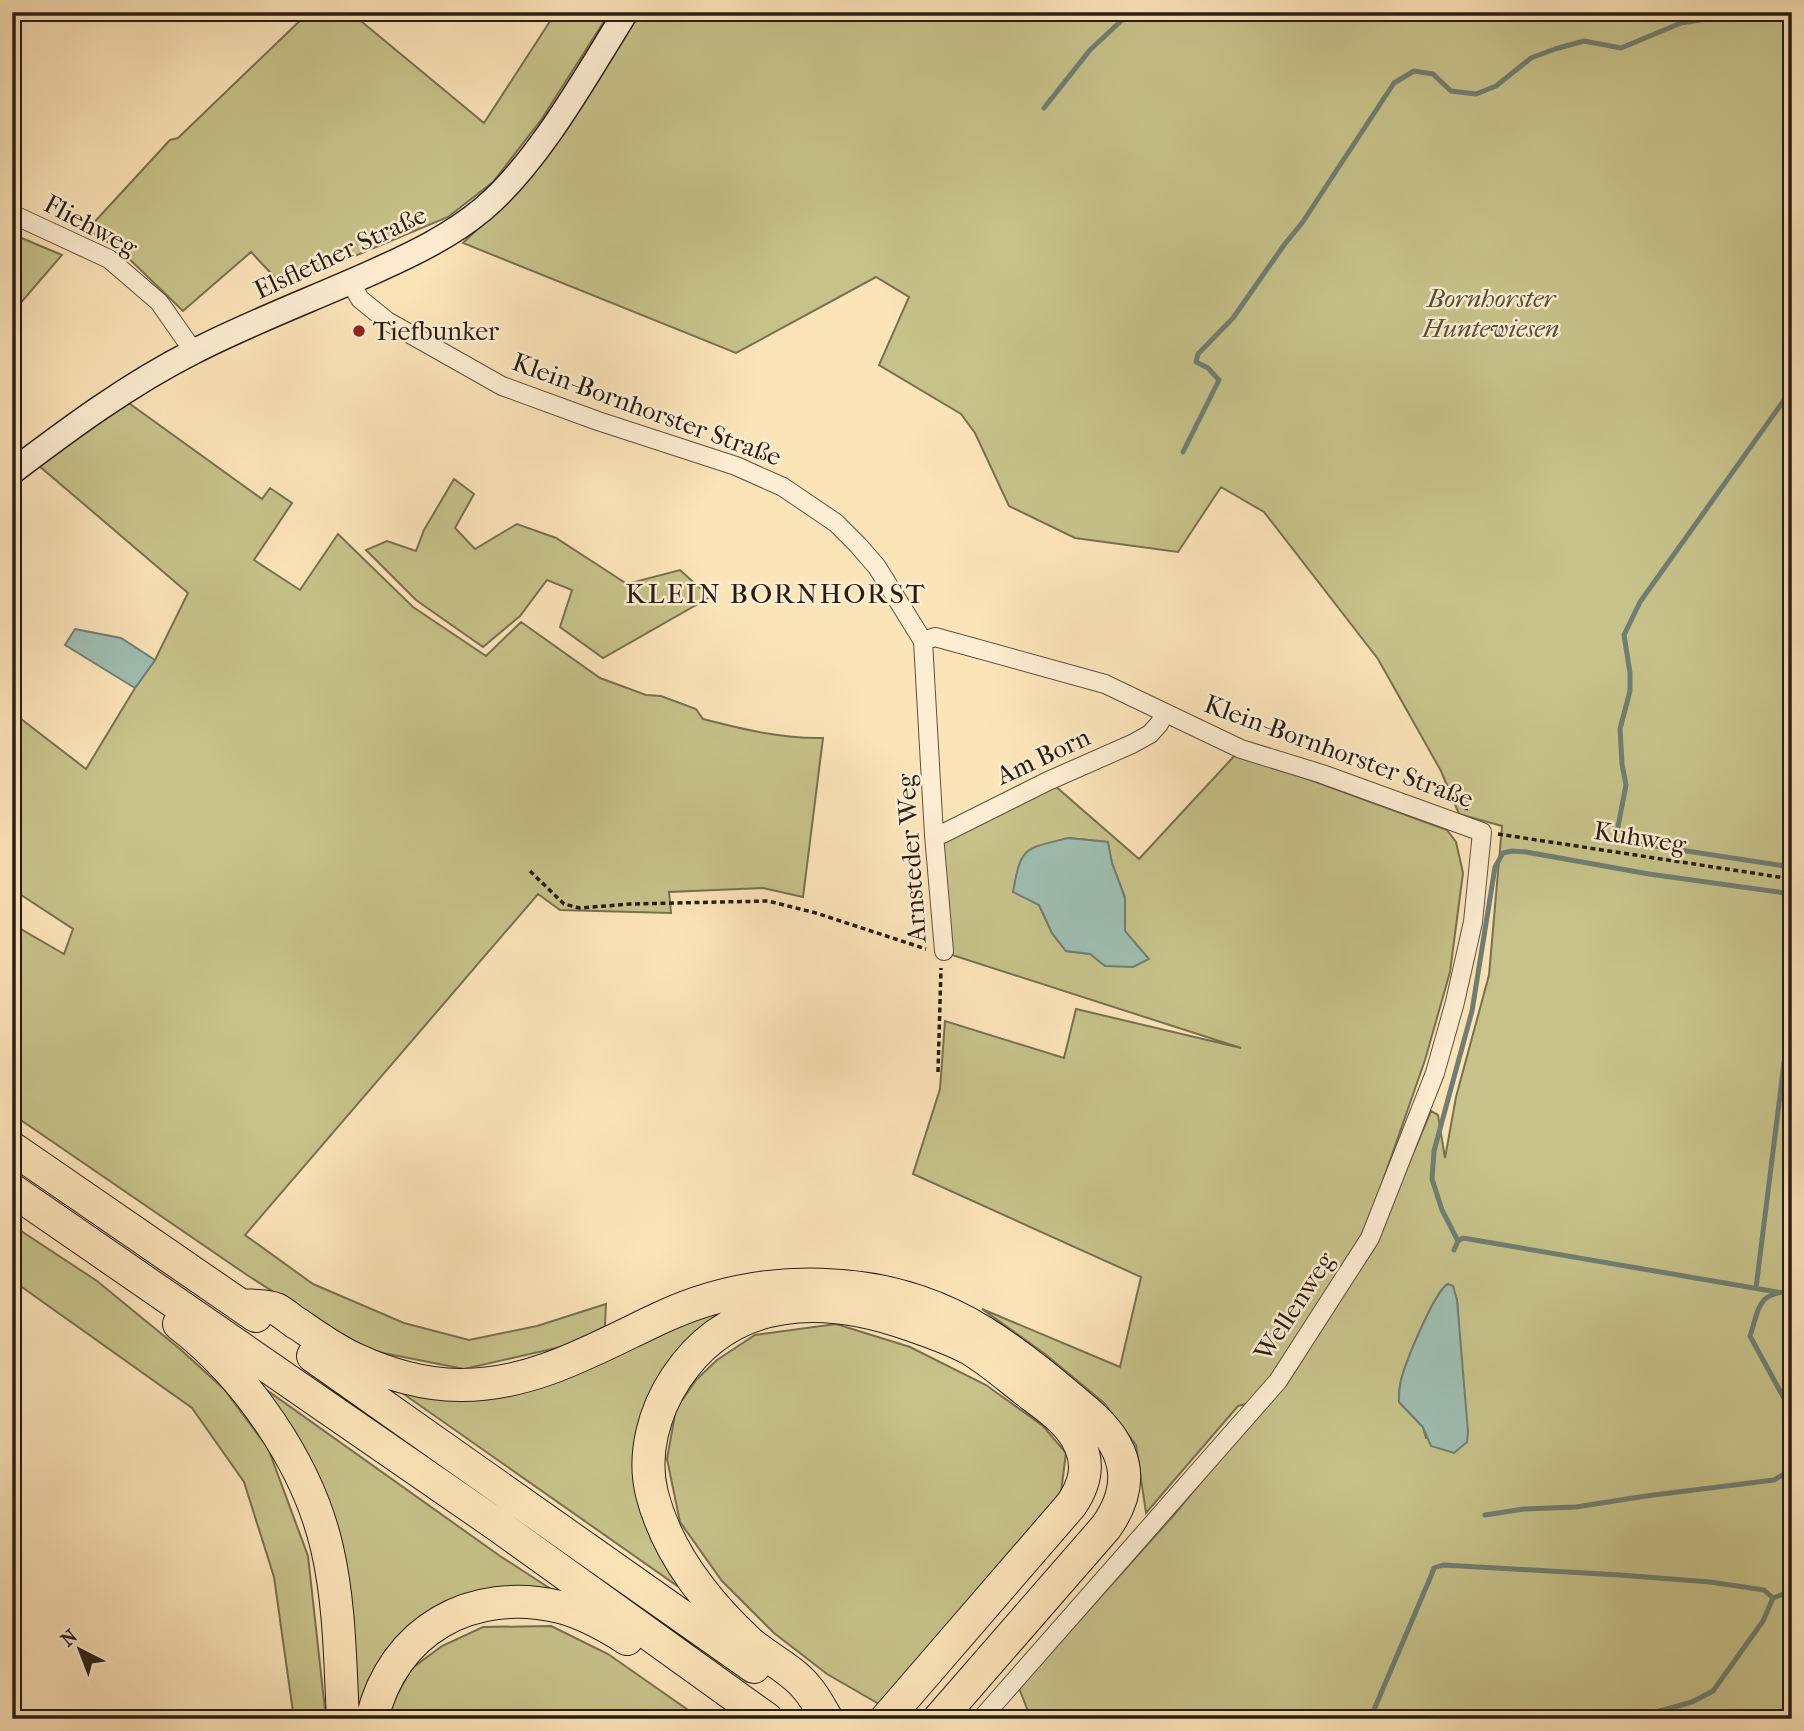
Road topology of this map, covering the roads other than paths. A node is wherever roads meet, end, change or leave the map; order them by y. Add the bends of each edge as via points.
1 (626, 12) edge
2 (12, 214) edge
3 (350, 282) junction
4 (194, 352) junction
5 (12, 472) edge
6 (923, 641) junction
7 (1165, 713) junction
8 (1482, 832) joint
9 (934, 835) junction
10 (944, 951) road end
11 (12, 1149) edge
12 (12, 1190) edge
13 (117, 1262) junction
14 (240, 1305) junction
15 (793, 1686) junction
16 (760, 1714) edge
17 (990, 1716) edge
18 (343, 1719) edge
19 (372, 1719) edge
20 (827, 1719) edge
21 (886, 1719) edge
22 (939, 1719) edge

1 - 3 main road, Elsflether Straße via 556,120 500,194 458,228
2 - 4 street, Fliehweg via 109,259 159,302
3 - 4 main road, Elsflether Straße
3 - 6 street, Klein-Bornhorster Straße via 360,299 387,321 502,386 736,466 783,487 852,538 877,567
4 - 5 main road, Elsflether Straße via 126,390
6 - 7 street, Klein-Bornhorster Straße via 935,637 1105,684
6 - 9 street, Arnsteder Weg
7 - 8 street, Klein-Bornhorster Straße via 1241,749
7 - 9 street, Am Born via 1150,734 1132,744
8 - 17 street, Wellenweg via 1473,922 1455,1002 1435,1073 1370,1238 1278,1381
9 - 10 street, Arnsteder Weg
11 - 14 highway
12 - 13 highway
13 - 16 highway
13 - 18 highway via 146,1300 226,1368 288,1451 312,1500 327,1548 336,1605
14 - 15 highway
14 - 22 highway via 275,1309 356,1360 392,1373 459,1385 509,1381 551,1369 692,1304 764,1287 815,1283 898,1296 983,1332 1100,1423 1117,1445 1124,1481 1119,1505 1105,1527
15 - 20 highway via 806,1686
15 - 21 highway via 680,1564 651,1491 648,1455 656,1417 670,1387 687,1361 711,1338 732,1324 775,1309 846,1307 885,1316 969,1349 996,1366 1063,1421 1080,1443 1085,1461 1083,1485 1071,1505
16 - 19 highway via 713,1699 598,1622 534,1602 497,1603 431,1627 408,1646 390,1670

